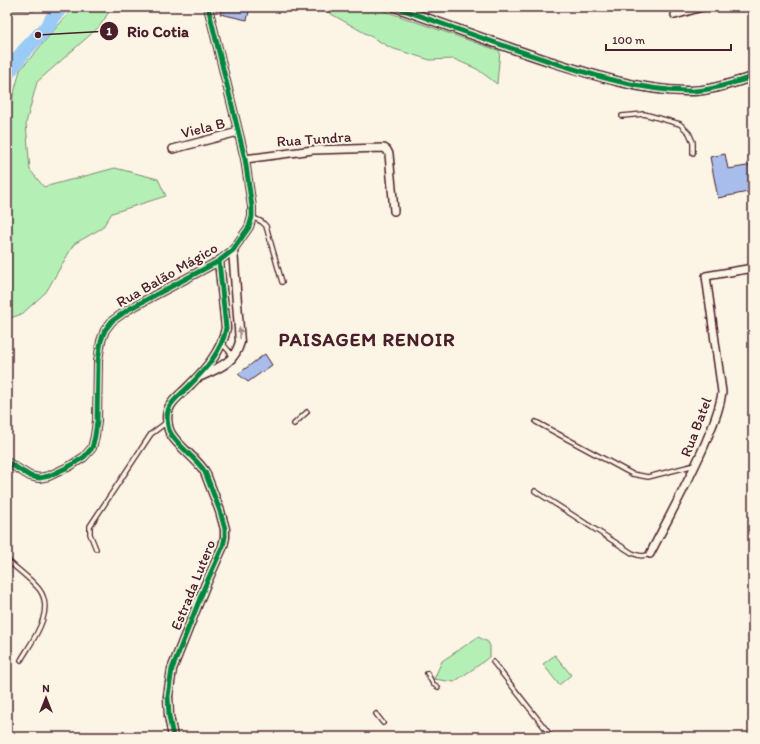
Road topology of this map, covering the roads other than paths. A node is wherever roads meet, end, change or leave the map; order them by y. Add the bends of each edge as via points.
1 (208, 7) edge
2 (395, 7) edge
3 (702, 7) edge
4 (675, 15) dead end
5 (753, 77) edge
6 (622, 116) dead end
7 (238, 132) junction
8 (173, 149) dead end
9 (693, 153) dead end
10 (245, 159) junction
11 (394, 211) dead end
12 (252, 217) junction
13 (753, 229) edge
14 (753, 242) edge
15 (233, 250) junction
16 (219, 261) junction
17 (753, 268) edge
18 (282, 282) dead end
19 (222, 343) junction
20 (233, 357) junction
21 (198, 377) junction
22 (307, 412) dead end
23 (167, 421) junction
24 (536, 422) dead end
25 (294, 424) dead end
26 (7, 462) edge
27 (696, 465) junction
28 (535, 491) dead end
29 (96, 549) dead end
30 (650, 554) joint
31 (7, 560) edge
32 (21, 660) dead end
33 (493, 662) dead end
34 (428, 673) dead end
35 (438, 687) dead end
36 (376, 714) dead end
37 (383, 723) dead end
38 (173, 737) edge
39 (552, 737) edge

1 - 7 street, Rua Balão Mágico
2 - 5 street via 583,72 636,85 686,91
3 - 4 street
6 - 9 lane via 644,114 680,124 689,133 693,142
7 - 8 street, Viela B
7 - 10 street, Rua Balão Mágico
10 - 11 street, Rua Tundra via 313,150 384,148 388,150
10 - 12 street, Rua Balão Mágico
12 - 15 street, Rua Balão Mágico via 249,227
12 - 18 lane via 266,226
13 - 14 lane
15 - 16 street, Rua Balão Mágico
20 -> 15 street via 238,350 241,334
16 - 19 street via 226,328
16 - 26 street, Rua Balão Mágico via 129,309 112,321 105,330 98,361 98,421 92,448 84,457 49,476 39,478 30,476
17 - 27 street, Rua Batel via 706,276 722,392 718,414
19 - 20 lane
19 - 21 street
20 - 21 street via 217,369
21 - 23 street via 170,407
22 - 25 lane
23 - 29 lane via 151,434 90,526 90,534
23 - 38 street, Estrada Lutero via 173,438 205,472 225,529 223,546 204,586 172,669 168,696
24 - 27 lane via 632,474 648,477
27 - 30 street, Rua Batel
28 - 30 lane via 632,553 639,556
31 - 32 lane via 39,589 45,600 43,621
33 - 39 lane
34 - 35 lane via 433,684
36 - 37 lane

